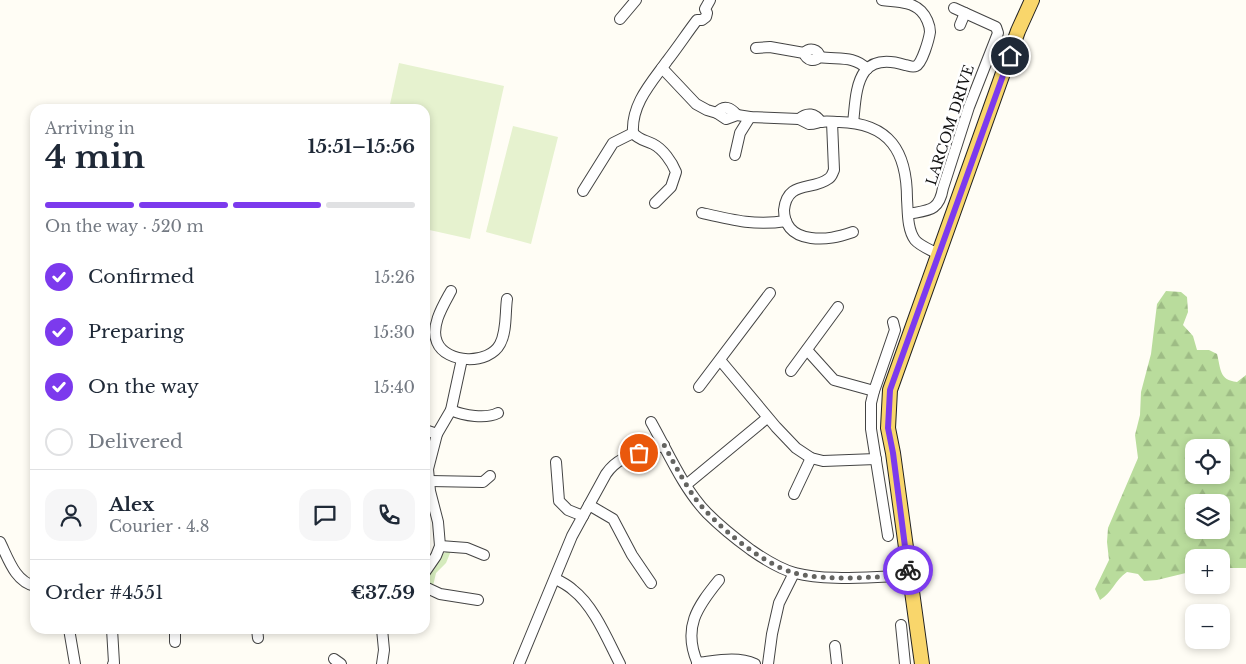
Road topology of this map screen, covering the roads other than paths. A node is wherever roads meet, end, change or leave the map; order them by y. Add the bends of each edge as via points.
1 (636, 0) edge
2 (882, 0) edge
3 (1032, 0) edge
4 (708, 4) edge
5 (954, 8) dead end
6 (965, 13) junction
7 (620, 20) dead end
8 (960, 25) dead end
9 (756, 48) dead end
10 (662, 68) junction
11 (867, 69) junction
12 (750, 117) junction
13 (832, 122) junction
14 (853, 123) junction
15 (633, 133) junction
16 (735, 155) dead end
17 (583, 190) dead end
18 (655, 203) dead end
19 (702, 214) dead end
20 (908, 214) junction
21 (786, 221) junction
22 (853, 232) dead end
23 (938, 254) junction
24 (451, 291) dead end
25 (770, 292) dead end
26 (506, 298) dead end
27 (838, 307) dead end
28 (893, 322) dead end
29 (807, 350) junction
30 (462, 359) junction
31 (720, 360) junction
32 (791, 371) dead end
33 (699, 387) dead end
34 (874, 391) junction
35 (452, 410) junction
36 (498, 413) dead end
37 (767, 418) junction
38 (651, 422) dead end
39 (430, 432) edge
40 (437, 434) junction
41 (664, 445) junction
42 (812, 458) junction
43 (876, 459) junction
44 (430, 461) edge
45 (556, 462) dead end
46 (490, 476) dead end
47 (686, 485) junction
48 (430, 488) edge
49 (794, 494) dead end
50 (430, 495) edge
51 (589, 505) junction
52 (583, 516) junction
53 (888, 536) dead end
54 (0, 542) edge
55 (440, 546) junction
56 (484, 555) dead end
57 (430, 558) edge
58 (794, 573) junction
59 (909, 576) junction
60 (556, 579) junction
61 (719, 580) dead end
62 (651, 583) dead end
63 (30, 585) edge
64 (430, 589) edge
65 (478, 600) dead end
66 (901, 625) dead end
67 (70, 634) edge
68 (112, 634) edge
69 (175, 634) edge
70 (382, 634) edge
71 (175, 642) dead end
72 (835, 646) dead end
73 (385, 663) edge
74 (75, 664) edge
75 (113, 664) edge
76 (519, 664) edge
77 (620, 664) edge
78 (698, 664) edge
79 (755, 664) edge
80 (768, 664) edge
81 (837, 664) edge
82 (905, 664) edge
83 (922, 664) edge

1 - 7 street
2 - 11 street via 916,6 924,14 930,31 918,65 884,62
3 - 23 main road
4 - 10 street via 696,11 697,20
5 - 6 street, LARCOM DRIVE
6 - 8 street
6 - 20 street, LARCOM DRIVE via 996,28 998,33 969,107 941,200 924,212
9 - 11 street via 804,53 814,50 820,57 846,58
10 - 12 street via 696,104 717,113 728,107 737,115
10 - 15 street via 641,99 632,123
11 - 14 street via 859,83
12 - 13 street via 799,119 810,124
12 - 16 street via 740,133
13 - 14 street
13 - 21 street via 832,176 826,181 793,191 785,205
14 - 20 street via 868,126 885,136 903,160
15 - 17 street via 613,143
15 - 18 street via 641,140 656,145 674,165 676,172 670,187
19 - 21 street via 749,224
20 - 23 street via 910,230 916,241
21 - 22 street via 804,237 828,240
23 - 59 main road via 890,390 888,428
24 - 30 street via 437,323 436,341 449,354
25 - 31 street
26 - 30 street via 500,345 484,357
27 - 29 street
28 - 34 street via 895,330
29 - 32 street
29 - 34 street via 834,380
30 - 35 street
31 - 33 street
31 - 37 street
34 - 43 street via 870,416
35 - 36 street via 476,416
35 - 40 street
37 - 42 street via 796,448
37 - 47 street
38 - 41 street
39 - 40 street
40 - 44 street
41 - 47 street
41 - 51 street via 629,455 612,464
42 - 43 street via 823,461
42 - 49 street
43 - 53 street
45 - 52 street via 559,500 568,510
46 - 48 street via 483,482
47 - 58 street via 706,512 728,531 764,559
50 - 55 street via 438,522
51 - 52 street
51 - 62 street via 613,519
52 - 60 street
54 - 63 street via 14,570
55 - 56 street via 467,548
55 - 57 street
58 - 59 street via 832,577
58 - 80 street via 779,603
59 - 83 main road
60 - 76 street
60 - 77 street via 581,598
61 - 78 street via 701,602 692,623 693,654
64 - 65 street
66 - 82 street
67 - 74 street
68 - 75 street
69 - 71 street
70 - 73 street
72 - 81 street
78 - 79 street via 727,659 748,660

